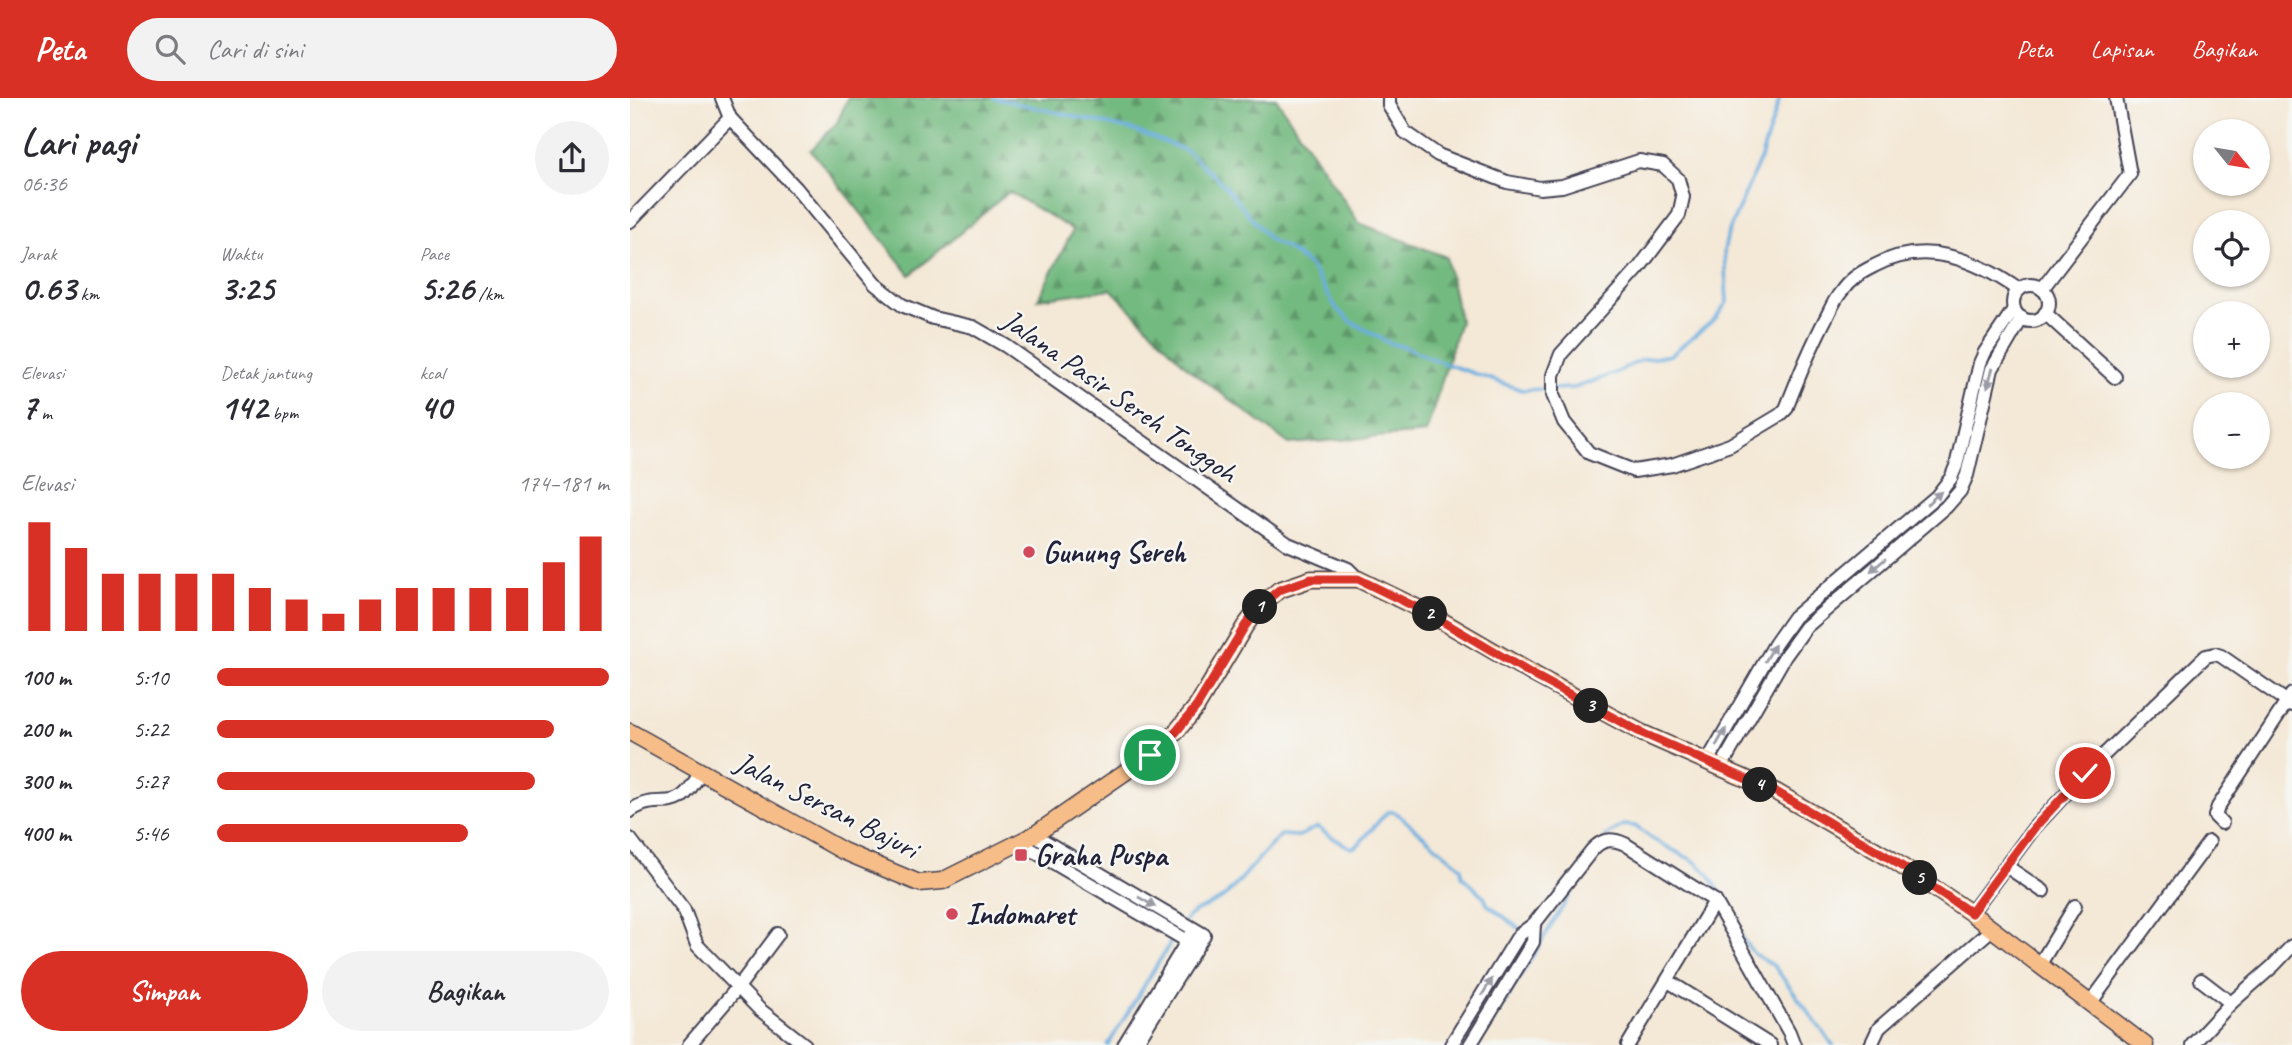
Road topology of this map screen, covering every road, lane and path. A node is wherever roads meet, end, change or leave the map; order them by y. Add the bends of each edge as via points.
1 (722, 98) edge
2 (1389, 98) edge
3 (2116, 98) edge
4 (730, 118) junction
5 (630, 221) edge
6 (2042, 289) junction
7 (2019, 290) junction
8 (2045, 313) junction
9 (2018, 314) junction
10 (2115, 377) dead end
11 (1896, 529) junction
12 (1906, 541) junction
13 (1358, 579) junction
14 (2290, 700) edge
15 (630, 732) edge
16 (1714, 764) junction
17 (701, 771) junction
18 (630, 811) edge
19 (2222, 824) dead end
20 (630, 839) edge
21 (1027, 839) junction
22 (2209, 842) dead end
23 (2006, 866) junction
24 (2043, 891) dead end
25 (1714, 901) junction
26 (2075, 906) dead end
27 (1971, 913) junction
28 (1534, 924) junction
29 (1992, 929) junction
30 (778, 934) dead end
31 (1519, 935) junction
32 (1533, 942) junction
33 (1192, 944) junction
34 (2292, 946) edge
35 (2040, 964) junction
36 (2201, 980) dead end
37 (1668, 981) junction
38 (739, 986) junction
39 (2091, 1002) junction
40 (2231, 1003) junction
41 (1459, 1033) junction
42 (1471, 1043) edge
43 (689, 1045) edge
44 (805, 1045) edge
45 (1124, 1045) edge
46 (1135, 1045) edge
47 (1451, 1045) edge
48 (1628, 1045) edge
49 (1770, 1045) edge
50 (1794, 1045) edge
51 (1871, 1045) edge
52 (2145, 1045) edge
53 (2192, 1045) edge

1 - 4 street, Jalana Pasir Sereh Tonggoh
2 - 7 street via 1405,132 1438,155 1507,182 1540,188 1562,186 1639,161 1663,165 1678,180 1683,197 1679,215 1639,268 1561,354 1553,375 1553,395 1564,422 1589,453 1634,471 1672,465 1730,445 1780,415 1839,293 1854,276 1890,257 1942,253 1971,262
3 - 6 street via 2130,174
4 - 5 street
4 - 13 street, Jalana Pasir Sereh Tonggoh via 796,188 875,284 902,305 973,327 1006,346 1287,544 1348,569
6 - 7 street via 2031,285
6 - 8 street via 2049,301
7 - 9 street via 2014,299
8 - 9 street via 2034,320
8 - 10 street
11 -> 9 street via 1937,496 1951,478 1980,363
9 -> 12 street via 1992,369 1964,484 1946,507
11 - 12 street
16 -> 11 street via 1775,644 1794,618
12 -> 16 street via 1806,626
13 - 16 main road, Jalan Sersan Bajuri via 1430,614 1642,733
13 - 21 main road, Jalan Sersan Bajuri via 1311,579 1279,590 1245,626 1176,732 1150,755
14 - 19 street via 2218,807 2215,816
14 - 23 street via 2221,656 2206,656 2085,773
15 - 17 main road, Jalan Sersan Bajuri
16 - 27 main road, Jalan Sersan Bajuri via 1776,792 1871,847
17 - 18 street via 678,801 643,803
17 - 21 main road, Jalan Sersan Bajuri via 843,851 919,883 942,881
20 - 38 street via 684,910 697,945
21 - 33 street
21 -> 33 street via 1204,935
22 - 39 street
23 - 24 street
23 - 27 street
25 - 28 street via 1625,844 1603,841
25 - 37 street
25 - 50 street
26 - 35 street
27 - 29 main road, Jalan Sersan Bajuri
28 - 31 street
28 - 32 street
29 - 35 main road, Jalan Sersan Bajuri
29 - 51 street via 1879,1028
30 - 38 street
31 - 32 street
41 -> 31 street
32 - 42 street
33 - 45 street
33 - 46 street
34 - 40 street
35 - 39 main road, Jalan Sersan Bajuri
36 - 40 street
37 - 48 street
37 - 49 street
38 - 43 street
38 - 44 street via 759,1009
39 - 52 main road, Jalan Sersan Bajuri
40 - 53 street
41 - 42 street
41 - 47 street

